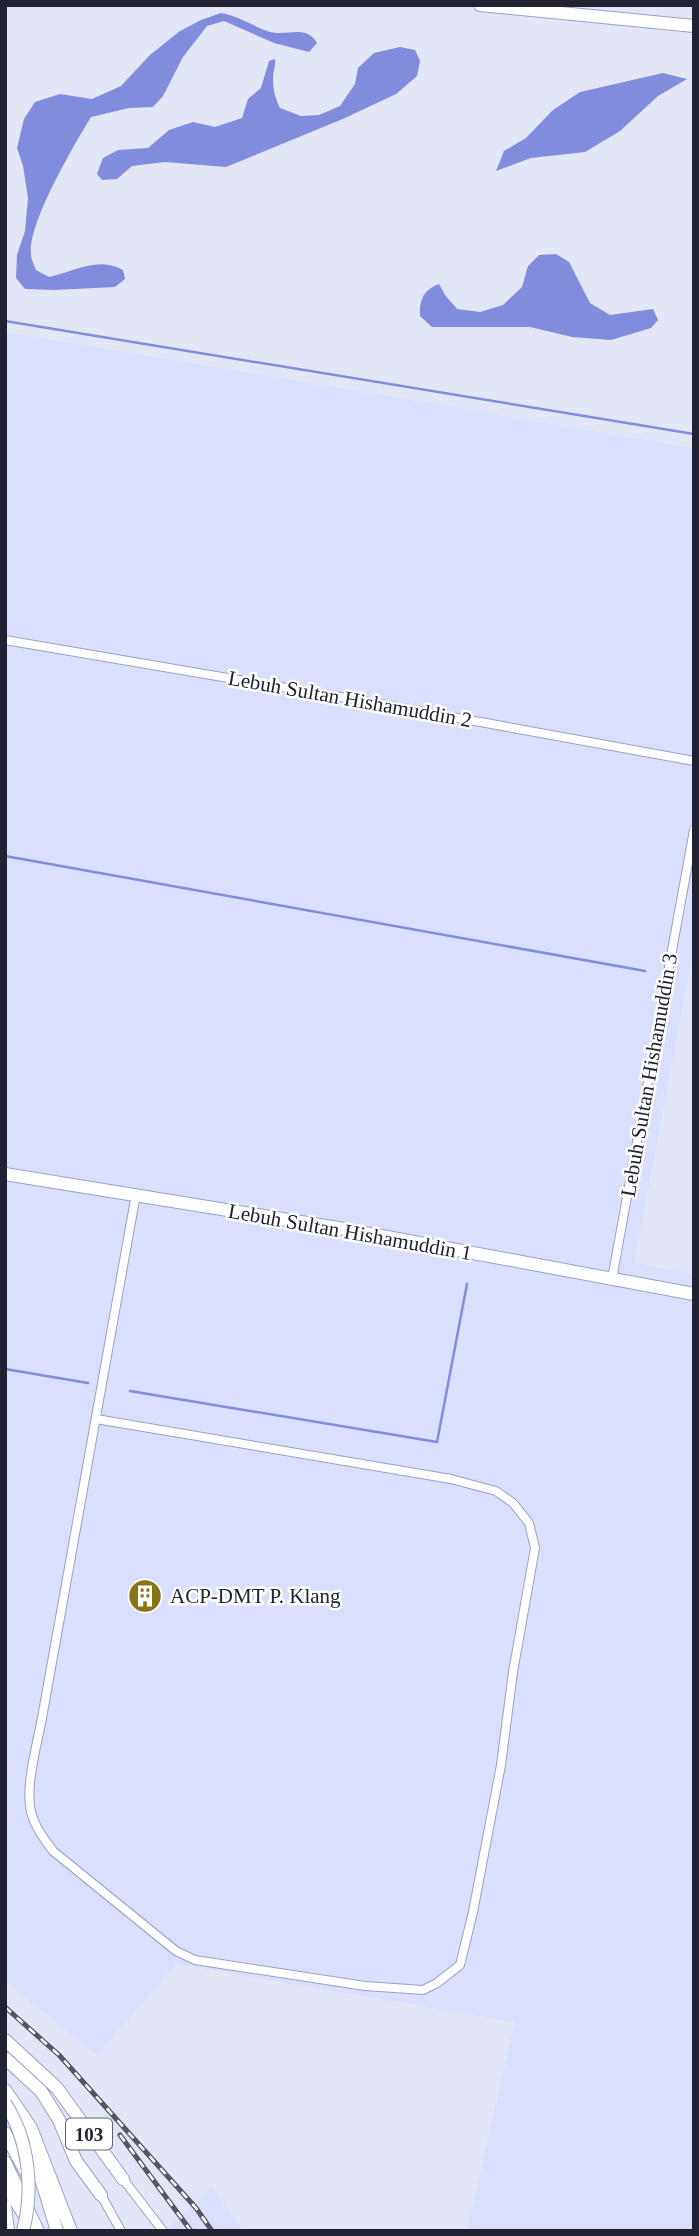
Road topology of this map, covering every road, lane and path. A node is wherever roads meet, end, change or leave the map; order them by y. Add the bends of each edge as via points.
1 (480, 5) edge
2 (694, 26) edge
3 (5, 640) edge
4 (694, 761) edge
5 (694, 830) edge
6 (5, 1174) edge
7 (136, 1194) junction
8 (612, 1279) junction
9 (694, 1294) edge
10 (96, 1419) junction
11 (5, 2040) edge
12 (5, 2058) edge
13 (5, 2090) edge
14 (5, 2102) edge
15 (5, 2114) edge
16 (5, 2133) edge
17 (5, 2162) edge
18 (122, 2179) joint
19 (5, 2184) edge
20 (101, 2196) joint
21 (5, 2206) edge
22 (8, 2231) edge
23 (23, 2231) edge
24 (36, 2231) edge
25 (56, 2231) edge
26 (71, 2231) edge
27 (121, 2231) edge
28 (163, 2231) edge

1 - 2 main road
3 - 4 street, Lebuh Sultan Hishamuddin 2
5 - 8 street, Lebuh Sultan Hishamuddin 3
6 - 7 main road, Lebuh Sultan Hishamuddin 1
7 - 8 main road, Lebuh Sultan Hishamuddin 1
7 - 10 street
8 - 9 main road, Lebuh Sultan Hishamuddin 1
10 - 10 street via 29,1794 39,1831 53,1851 176,1951 195,1960 365,1986 423,1990 437,1983 460,1965 473,1912 535,1548 529,1523 496,1491 451,1479
11 - 18 main road, 103 via 57,2088
12 - 20 main road via 41,2091 76,2161
13 - 26 main road via 31,2128
14 - 23 main road, bridge via 27,2166
15 - 25 main road via 35,2166
16 - 25 main road
17 - 24 main road
18 - 28 street
19 - 24 main road
20 - 27 street
21 - 22 main road

